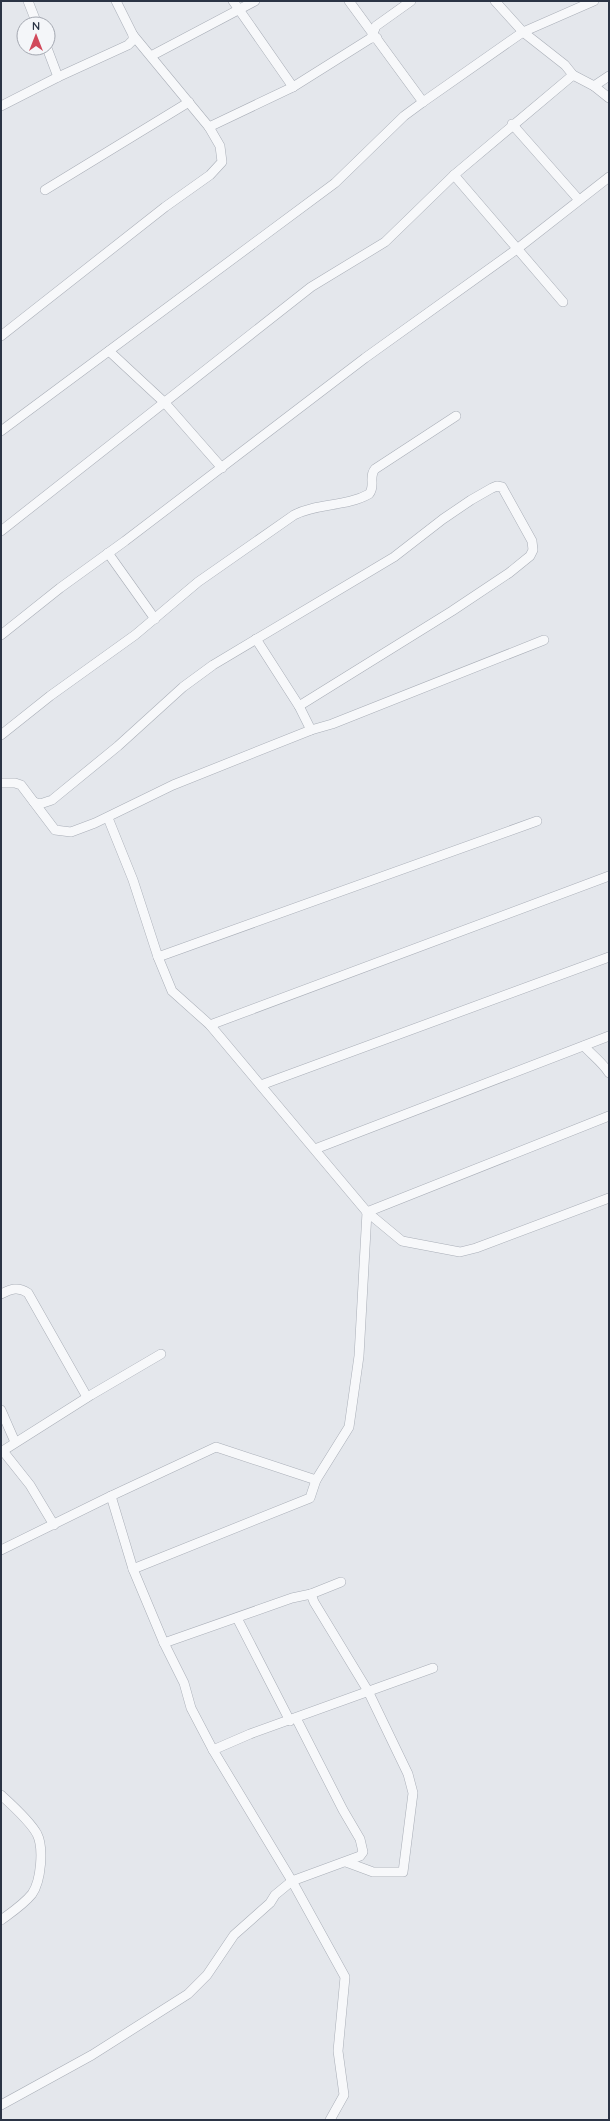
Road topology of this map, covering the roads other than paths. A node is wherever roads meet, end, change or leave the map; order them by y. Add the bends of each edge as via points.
1 (116, 1) edge
2 (233, 1) edge
3 (255, 1) edge
4 (349, 1) edge
5 (411, 1) edge
6 (495, 1) edge
7 (594, 1) edge
8 (30, 2) edge
9 (239, 9) junction
10 (34, 16) edge
11 (523, 32) junction
12 (133, 35) junction
13 (374, 37) junction
14 (49, 56) edge
15 (151, 56) junction
16 (573, 75) junction
17 (609, 76) edge
18 (58, 77) junction
19 (594, 86) junction
20 (293, 87) junction
21 (609, 98) edge
22 (189, 102) junction
23 (423, 102) junction
24 (1, 106) edge
25 (512, 124) junction
26 (209, 127) junction
27 (454, 175) junction
28 (609, 177) edge
29 (45, 190) dead end
30 (579, 200) junction
31 (517, 249) junction
32 (563, 302) dead end
33 (1, 336) edge
34 (109, 351) junction
35 (165, 403) junction
36 (456, 416) dead end
37 (1, 431) edge
38 (222, 468) junction
39 (1, 532) edge
40 (108, 553) junction
41 (155, 619) junction
42 (1, 635) edge
43 (256, 639) junction
44 (544, 640) dead end
45 (299, 706) junction
46 (311, 730) junction
47 (1, 735) edge
48 (1, 783) edge
49 (34, 802) junction
50 (108, 818) junction
51 (538, 821) dead end
52 (609, 876) edge
53 (158, 957) junction
54 (609, 957) edge
55 (210, 1025) junction
56 (609, 1036) edge
57 (584, 1046) junction
58 (609, 1073) edge
59 (261, 1085) junction
60 (609, 1116) edge
61 (315, 1149) junction
62 (609, 1198) edge
63 (367, 1212) junction
64 (1, 1294) edge
65 (161, 1354) dead end
66 (87, 1397) junction
67 (1, 1410) edge
68 (15, 1442) junction
69 (2, 1451) edge
70 (316, 1480) junction
71 (111, 1496) junction
72 (54, 1525) junction
73 (1, 1550) edge
74 (133, 1569) junction
75 (341, 1582) dead end
76 (311, 1594) junction
77 (237, 1618) junction
78 (164, 1643) junction
79 (433, 1668) dead end
80 (368, 1691) junction
81 (293, 1719) junction
82 (213, 1750) junction
83 (1, 1795) edge
84 (346, 1862) junction
85 (292, 1881) junction
86 (1, 1920) edge
87 (1, 2105) edge
88 (330, 2120) edge

1 - 12 street
2 - 9 street
3 - 9 street
4 - 13 street
5 - 13 street via 376,26
6 - 11 street
7 - 11 street
8 - 10 street
9 - 15 street
9 - 20 street
11 - 16 street via 565,65
11 - 23 street
12 - 15 street
12 - 18 street via 133,40 128,45
13 - 20 street
13 - 23 street
14 - 18 street
15 - 22 street
16 - 19 street
16 - 25 street
17 - 19 street
18 - 24 street
19 - 21 street
20 - 26 street
22 - 26 street
22 - 29 street
23 - 34 street via 404,116 335,183
25 - 27 street
25 - 30 street
26 - 33 street via 220,146 222,162 210,175 165,207
27 - 31 street
27 - 35 street via 385,242 311,287
28 - 30 street
30 - 31 street
31 - 32 street
31 - 38 street via 365,358
34 - 35 street
34 - 37 street
35 - 38 street
35 - 39 street
36 - 41 street via 375,469 371,476 373,487 369,494 294,515 204,578
38 - 40 street
40 - 41 street
40 - 42 street
41 - 47 street
43 - 45 street
43 - 45 street via 408,548 471,500 492,488 502,487 532,541 533,550 530,556 452,611
43 - 49 street via 213,664 183,687 118,746 52,800 40,804
44 - 46 street
45 - 46 street
46 - 50 street via 173,785
48 - 49 street via 21,785
49 - 50 street via 55,830 62,832 71,832
50 - 53 street via 133,880
51 - 53 street
52 - 55 street
53 - 55 street via 172,991
54 - 59 street
55 - 59 street
56 - 57 street
57 - 58 street via 598,1062 605,1065
57 - 61 street
59 - 61 street
60 - 63 street
61 - 63 street
62 - 63 street via 460,1252 402,1241
63 - 70 street via 359,1356 349,1427
64 - 66 street via 13,1288 28,1293
65 - 66 street
66 - 68 street
67 - 68 street
68 - 69 street
69 - 72 street via 30,1485
70 - 71 street via 216,1447
70 - 74 street via 310,1498
71 - 72 street
71 - 74 street
72 - 73 street
74 - 78 street
75 - 76 street
76 - 77 street via 292,1598
76 - 80 street
77 - 78 street
77 - 81 street
78 - 82 street via 184,1682 191,1708
79 - 80 street
80 - 81 street
80 - 84 street via 408,1774 413,1793 406,1853 403,1872 373,1872
81 - 82 street
81 - 84 street via 360,1839 363,1852
82 - 85 street
83 - 86 street via 36,1833 41,1848 39,1872 33,1892 21,1906
84 - 85 street
85 - 87 street via 275,1894 270,1903 234,1935 208,1975 188,1994 99,2051
85 - 88 street via 345,1977 338,2051 344,2095

